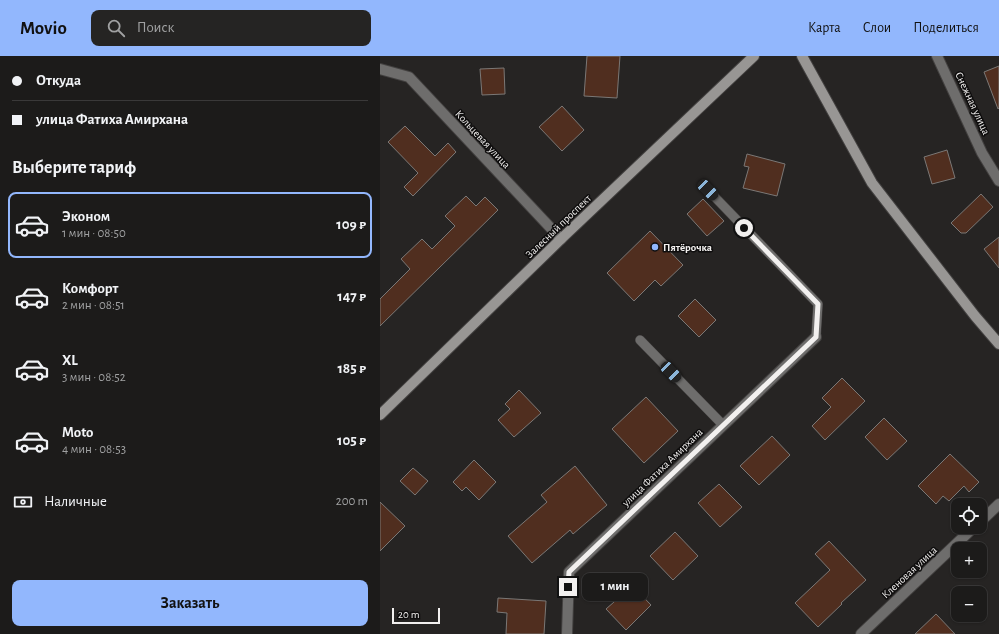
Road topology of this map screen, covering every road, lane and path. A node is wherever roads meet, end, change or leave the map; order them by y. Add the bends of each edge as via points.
1 (754, 56) edge
2 (802, 56) edge
3 (937, 56) edge
4 (380, 69) edge
5 (999, 181) edge
6 (708, 190) dead end
7 (561, 240) junction
8 (816, 337) joint
9 (640, 340) dead end
10 (999, 344) edge
11 (380, 415) edge
12 (723, 425) junction
13 (999, 504) edge
14 (987, 515) edge
15 (967, 534) edge
16 (567, 634) edge
17 (861, 634) edge

1 - 7 main road, Залесный проспект
2 - 10 main road via 872,183
3 - 5 street, Снежная улица via 982,153
4 - 7 street, Кольцевая улица via 409,77
6 - 8 lane via 818,304
7 - 11 main road, Залесный проспект
8 - 12 street, улица Фатиха Амирхана
9 - 12 lane
12 - 16 street, улица Фатиха Амирхана via 569,572
13 - 14 street
15 - 17 street, Кленовая улица

